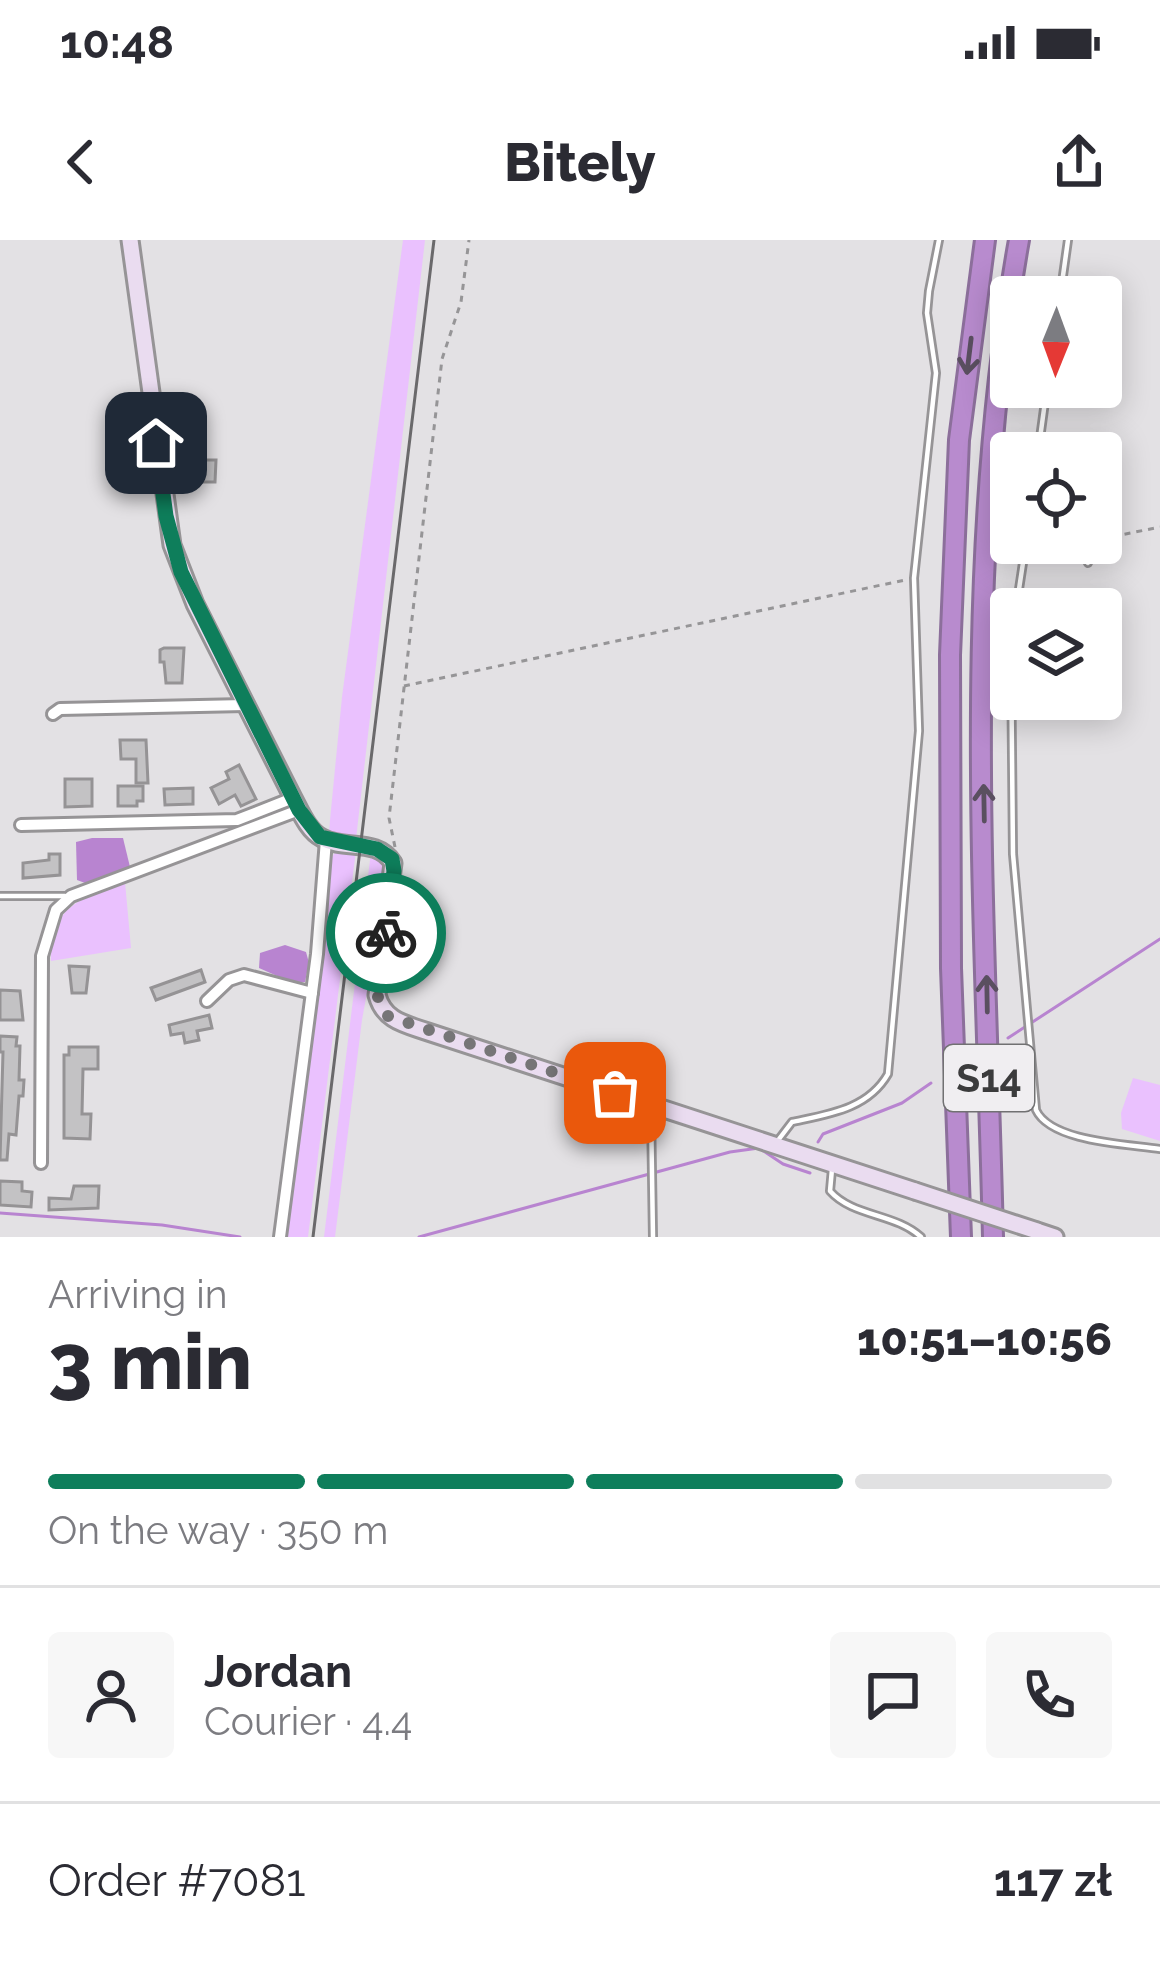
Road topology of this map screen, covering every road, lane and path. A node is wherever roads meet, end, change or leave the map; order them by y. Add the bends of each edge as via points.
1 (130, 240) edge
2 (469, 240) edge
3 (939, 240) edge
4 (986, 240) edge
5 (1018, 240) edge
6 (1068, 240) edge
7 (1063, 276) edge
8 (1160, 527) edge
9 (1122, 534) edge
10 (914, 578) junction
11 (402, 686) junction
12 (245, 705) junction
13 (53, 714) dead end
14 (1012, 720) edge
15 (296, 804) junction
16 (21, 825) dead end
17 (326, 840) junction
18 (392, 859) junction
19 (0, 896) edge
20 (70, 896) junction
21 (312, 993) junction
22 (207, 1001) dead end
23 (653, 1105) junction
24 (776, 1144) junction
25 (1160, 1149) edge
26 (41, 1163) dead end
27 (834, 1163) junction
28 (280, 1237) edge
29 (653, 1237) edge
30 (921, 1237) edge
31 (961, 1237) edge
32 (993, 1237) edge
33 (1055, 1237) edge

1 - 12 street via 170,537
2 - 11 path via 442,359
3 - 10 lane via 928,313 936,374
4 -> 31 highway, S14 via 953,544 950,968
32 -> 5 highway, S14 via 983,608 993,428
6 - 7 lane
8 - 9 path
10 - 11 path
10 - 24 lane via 919,730 888,1075 863,1101 792,1122
11 - 18 path
12 - 13 street
12 - 15 street
14 - 25 lane via 1013,854 1034,1099 1042,1121 1057,1131
15 - 16 street via 242,820
15 - 17 street
15 - 20 street
17 - 18 street
17 - 21 street
18 - 23 street via 377,995 388,1016
19 - 20 lane
20 - 26 street via 56,910 42,956
21 - 22 street via 244,975
21 - 28 street
23 - 24 street
23 - 29 lane
24 - 27 street
27 - 30 lane via 830,1191 839,1201
27 - 33 street, bridge

